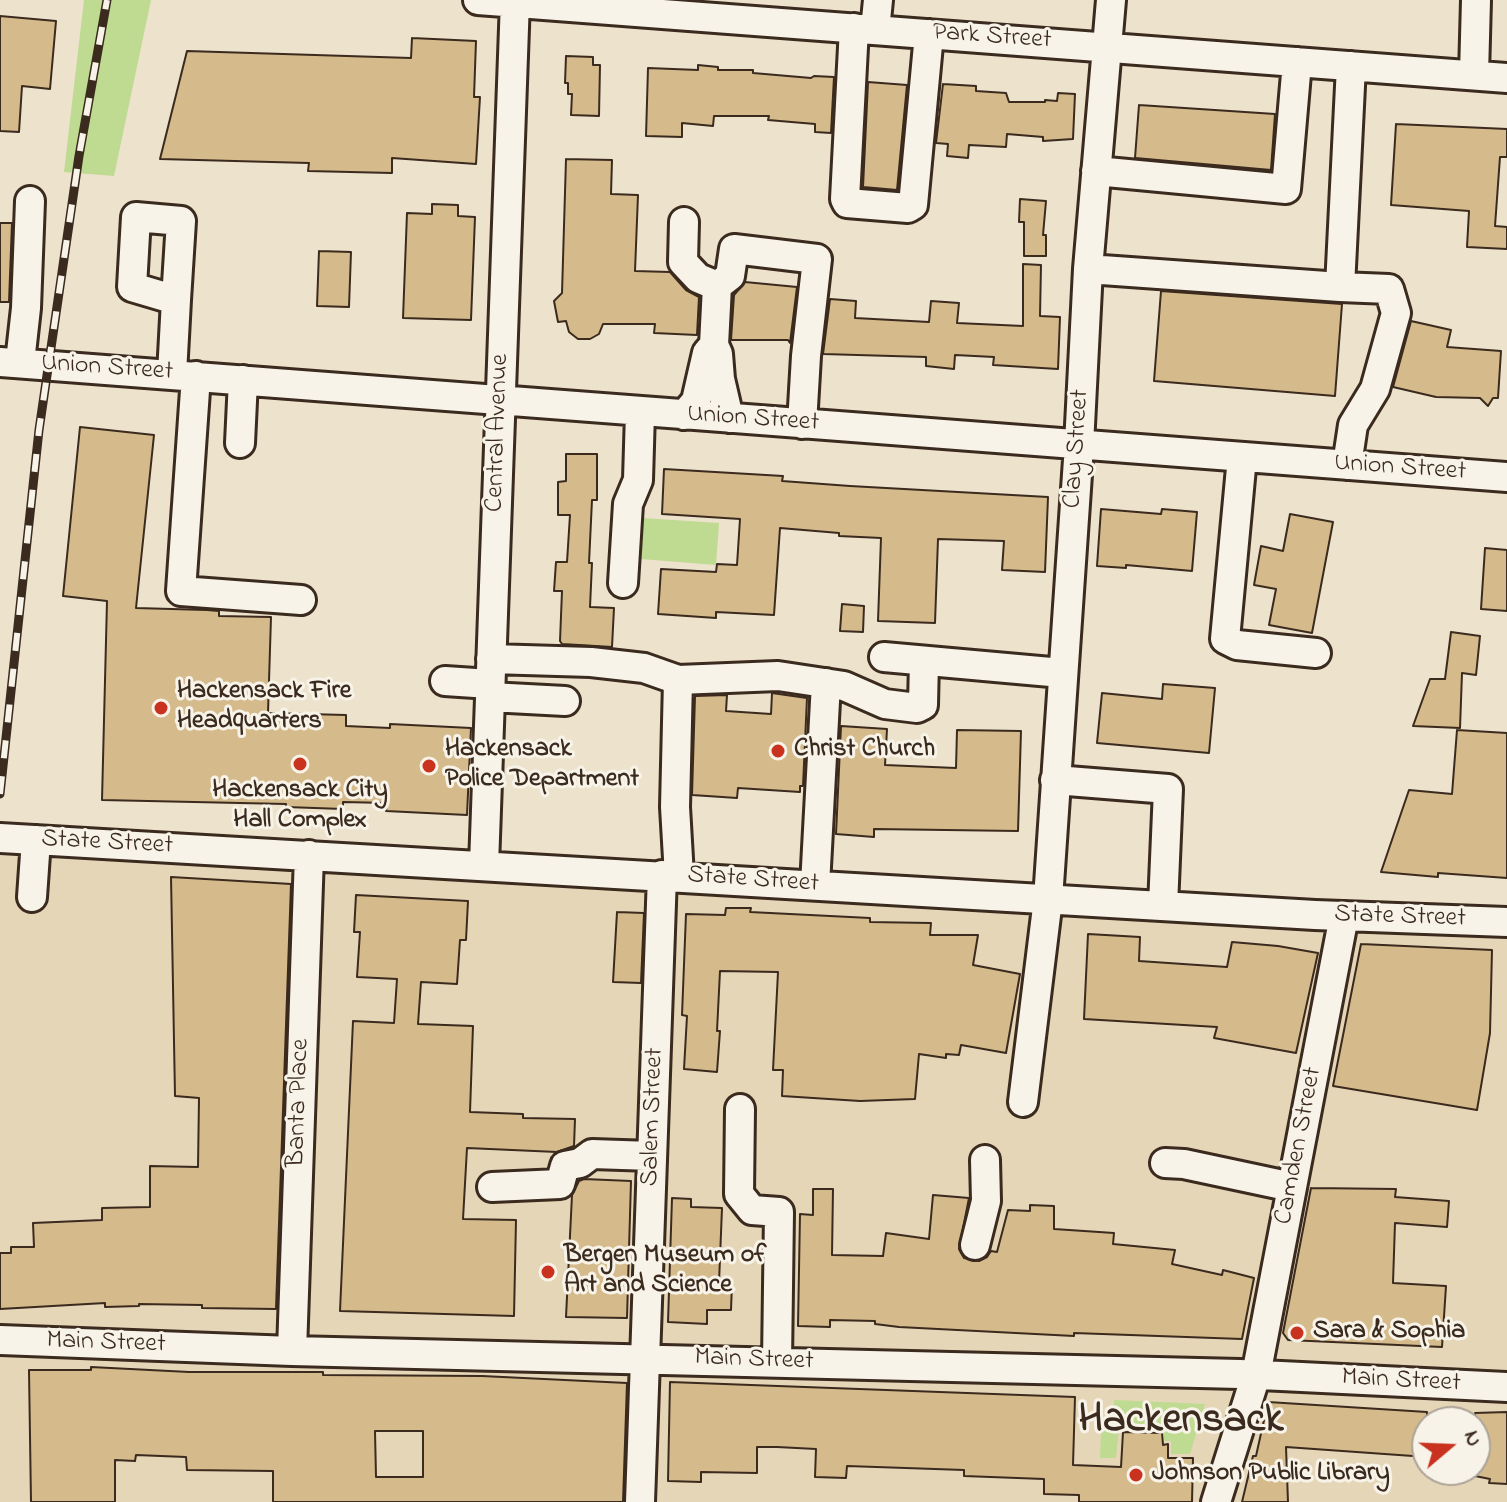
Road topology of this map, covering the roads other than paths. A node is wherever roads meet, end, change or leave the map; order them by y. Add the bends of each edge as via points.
1 (478, 0) edge
2 (878, 0) edge
3 (1111, 0) edge
4 (1476, 0) edge
5 (515, 1) edge
6 (865, 29) junction
7 (929, 34) junction
8 (1108, 47) junction
9 (1297, 62) junction
10 (1351, 66) junction
11 (1474, 75) junction
12 (1507, 78) edge
13 (1096, 171) junction
14 (30, 201) dead end
15 (684, 222) dead end
16 (1088, 269) junction
17 (717, 286) junction
18 (1340, 287) junction
19 (176, 300) dead end
20 (714, 345) junction
21 (10, 362) edge
22 (184, 375) junction
23 (243, 380) junction
24 (501, 401) junction
25 (640, 412) junction
26 (684, 415) junction
27 (729, 418) junction
28 (802, 424) junction
29 (240, 443) dead end
30 (1079, 445) junction
31 (1242, 457) junction
32 (1347, 465) junction
33 (1507, 477) edge
34 (623, 583) dead end
35 (301, 600) dead end
36 (1316, 653) dead end
37 (884, 657) dead end
38 (924, 661) junction
39 (1062, 673) junction
40 (490, 680) junction
41 (678, 680) junction
42 (445, 681) dead end
43 (826, 683) junction
44 (565, 701) dead end
45 (1055, 780) junction
46 (0, 838) edge
47 (36, 840) junction
48 (309, 855) junction
49 (484, 865) junction
50 (671, 876) junction
51 (815, 885) junction
52 (32, 897) dead end
53 (1048, 899) junction
54 (1163, 906) junction
55 (1344, 916) junction
56 (1507, 922) edge
57 (1023, 1102) dead end
58 (740, 1109) dead end
59 (652, 1156) junction
60 (985, 1160) dead end
61 (1165, 1163) dead end
62 (492, 1187) dead end
63 (1292, 1187) junction
64 (975, 1245) dead end
65 (0, 1340) edge
66 (292, 1351) junction
67 (645, 1358) junction
68 (777, 1362) junction
69 (1256, 1375) junction
70 (1507, 1387) edge
71 (640, 1502) edge
72 (1216, 1502) edge

1 - 5 street, Park Street
2 - 6 street
3 - 8 street, Clay Street
4 - 11 street
5 - 6 street, Park Street
5 - 24 street, Central Avenue
6 - 7 street, Park Street
6 - 7 street via 845,199 908,208 913,205
7 - 8 street, Park Street
8 - 9 street, Park Street
8 - 13 street, Clay Street
9 - 10 street, Park Street
9 - 13 street via 1286,189
10 - 11 street, Park Street
10 - 18 street
11 - 12 street, Park Street
13 - 16 street, Clay Street
14 - 21 street via 26,308
15 - 17 street via 683,262 698,278
16 - 18 street
16 - 30 street, Clay Street
17 - 20 street
17 - 28 street via 730,276 734,249 817,259
18 - 32 street via 1389,289 1396,313 1375,389 1353,425
19 - 22 street
20 - 26 street via 707,353 696,401
20 - 27 street
21 - 22 street, Union Street
22 - 23 street, Union Street
22 - 35 street via 181,591
23 - 24 street, Union Street
23 - 29 street
24 - 25 street, Union Street
24 - 40 street, Central Avenue
25 - 26 street, Union Street
25 - 34 street via 638,480 628,504
26 - 27 street, Union Street
27 - 28 street, Union Street
28 - 30 street, Union Street
30 - 31 street, Union Street
30 - 39 street, Clay Street
31 - 32 street, Union Street
31 - 36 street via 1225,639 1237,645
32 - 33 street, Union Street
37 - 38 street
38 - 39 street
38 - 43 street via 923,705 917,708 885,704
39 - 45 street, Clay Street
40 - 41 street via 591,662 644,668
40 - 42 street
40 - 44 street
40 - 49 street, Central Avenue
41 - 43 street via 778,676
41 - 50 street, Salem Street
43 - 51 street
45 - 53 street, Clay Street
45 - 54 street via 1168,789
46 - 47 street, State Street
47 - 48 street, State Street
47 - 52 street
48 - 49 street, State Street
48 - 66 street, Banta Place
49 - 50 street, State Street
50 - 51 street, State Street
50 - 59 street, Salem Street
51 - 53 street, State Street
53 - 54 street, State Street
53 - 57 street, Clay Street
54 - 55 street, State Street
55 - 56 street, State Street
55 - 63 street, Camden Street
58 - 68 street via 739,1194 752,1210 779,1212
59 - 62 street via 592,1154 565,1166 560,1184
59 - 67 street, Salem Street
60 - 64 street via 986,1201
61 - 63 street
63 - 69 street, Camden Street
65 - 66 street, Main Street
66 - 67 street, Main Street
67 - 68 street, Main Street
67 - 71 street, Salem Street
68 - 69 street, Main Street
69 - 70 street, Main Street
69 - 72 street, Camden Street

